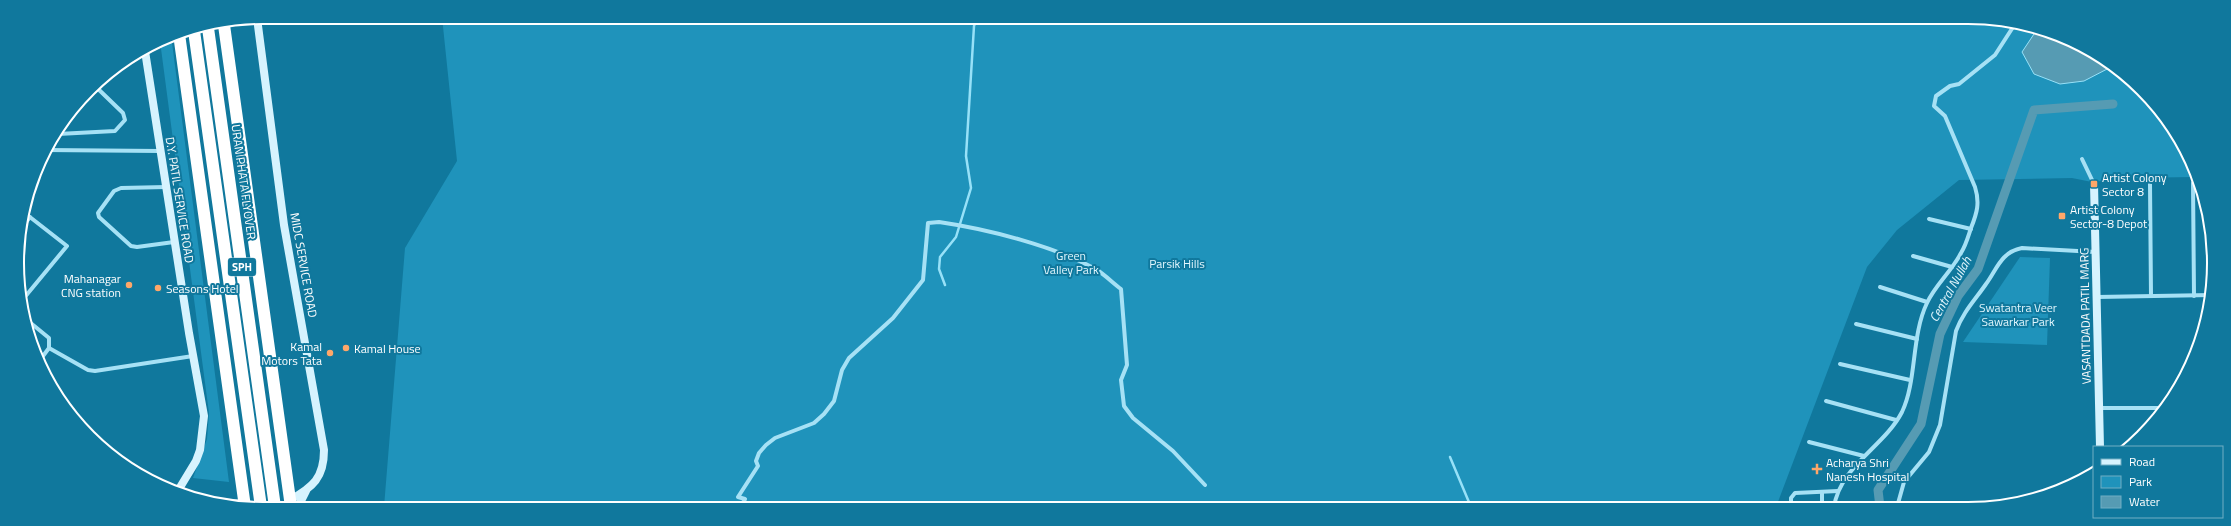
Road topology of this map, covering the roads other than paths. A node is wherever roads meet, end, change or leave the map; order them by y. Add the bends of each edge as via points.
1 (258, 24) edge
2 (224, 27) edge
3 (2012, 28) edge
4 (208, 31) edge
5 (194, 34) edge
6 (180, 39) edge
7 (146, 55) edge
8 (99, 89) edge
9 (62, 134) edge
10 (52, 150) edge
11 (160, 151) junction
12 (2082, 159) dead end
13 (2193, 183) dead end
14 (2094, 184) joint
15 (2150, 184) dead end
16 (166, 187) junction
17 (29, 217) edge
18 (1929, 219) dead end
19 (1971, 229) junction
20 (175, 242) junction
21 (2096, 252) junction
22 (1913, 256) dead end
23 (1952, 267) junction
24 (1880, 287) dead end
25 (26, 295) edge
26 (2151, 296) junction
27 (2194, 296) junction
28 (2205, 296) edge
29 (2097, 297) junction
30 (1927, 302) junction
31 (32, 324) edge
32 (1856, 324) dead end
33 (1917, 339) junction
34 (49, 348) junction
35 (43, 356) edge
36 (193, 356) junction
37 (1840, 364) dead end
38 (1910, 380) junction
39 (1826, 401) dead end
40 (2099, 408) junction
41 (2158, 408) edge
42 (1896, 420) junction
43 (1808, 442) dead end
44 (2100, 446) edge
45 (1864, 456) junction
46 (1205, 484) dead end
47 (242, 486) junction
48 (180, 487) edge
49 (1838, 491) junction
50 (1822, 492) junction
51 (239, 500) edge
52 (244, 501) edge
53 (260, 502) edge
54 (274, 502) edge
55 (293, 502) edge
56 (296, 502) edge
57 (744, 502) edge
58 (1791, 502) edge
59 (1822, 502) edge
60 (1835, 502) edge
61 (1898, 502) edge

1 - 56 street, MIDC SERVICE ROAD via 284,225 324,450 320,475
2 - 55 highway
3 - 19 street via 1995,55 1959,84 1950,86 1936,96 1934,106 1945,116 1979,199 1978,211
4 - 54 highway, URAN PHATA FLYOVER / SPH, bridge
5 - 53 highway, SPH
6 - 47 highway
7 - 11 street, D.Y. PATIL SERVICE ROAD
8 - 9 street via 123,113 125,120 122,126 115,131
10 - 11 street
11 - 16 street, D.Y. PATIL SERVICE ROAD
12 - 14 street
13 - 27 street
14 - 21 street, VASANTDADA PATIL MARG
15 - 26 street
16 - 20 street, D.Y. PATIL SERVICE ROAD
16 - 20 street via 121,188 114,191 98,213 131,246
17 - 25 street via 67,246
18 - 19 street
19 - 23 street via 1961,254
20 - 36 street, D.Y. PATIL SERVICE ROAD
21 - 29 street, VASANTDADA PATIL MARG
21 - 61 street via 2022,248 2014,250 1999,261 1961,318 1956,331 1940,425 1929,452 1904,482
22 - 23 street
23 - 30 street
24 - 30 street
26 - 27 street
26 - 29 street
27 - 28 street
29 - 40 street, VASANTDADA PATIL MARG
30 - 33 street
31 - 34 street via 49,338
32 - 33 street
33 - 38 street
34 - 35 street
34 - 36 street via 88,370 95,371
36 - 48 street, D.Y. PATIL SERVICE ROAD via 204,416 203,433 196,461
37 - 38 street
38 - 42 street via 1902,412
39 - 42 street
40 - 41 street
40 - 44 street, VASANTDADA PATIL MARG
42 - 45 street via 1882,439
43 - 45 street
45 - 49 street
46 - 57 street via 1173,451 1133,418 1124,406 1121,380 1128,365 1121,290 1098,270 1069,258 1036,246 939,222 928,224 923,280 893,318 849,358 842,370 834,401 824,414 814,423 775,438 759,453 756,461 758,466 738,497 745,499
47 - 51 highway
47 - 52 highway
49 - 50 street
49 - 60 street
50 - 58 street via 1795,493
50 - 59 street

